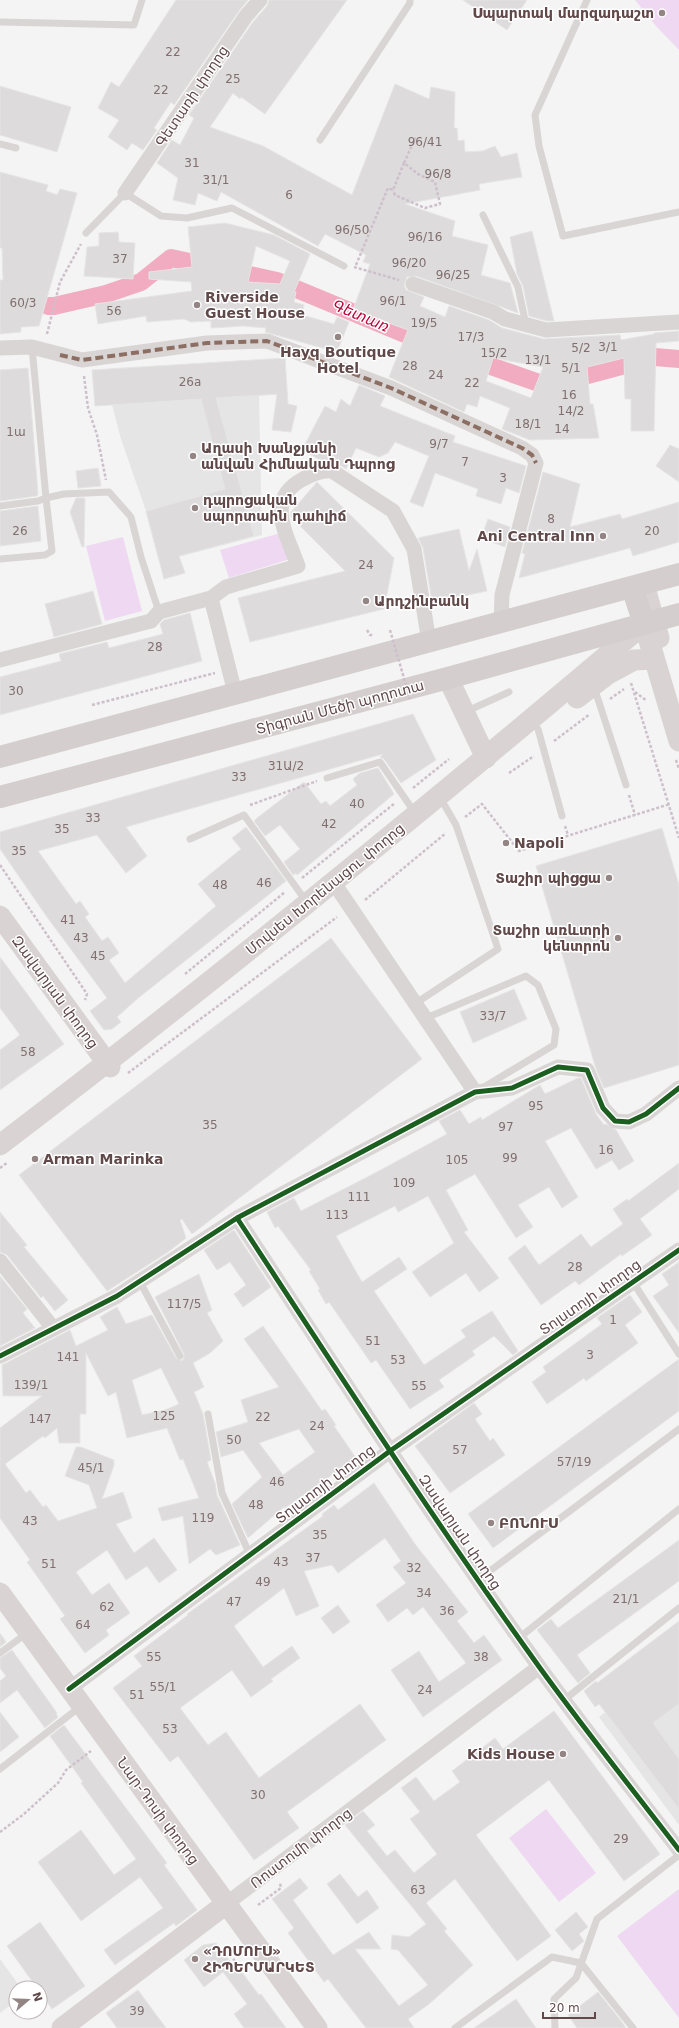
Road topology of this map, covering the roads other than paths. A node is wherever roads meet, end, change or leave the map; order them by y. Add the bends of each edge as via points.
1 (142, 0) edge
2 (260, 0) edge
3 (410, 0) edge
4 (587, 0) edge
5 (0, 22) edge
6 (320, 140) dead end
7 (0, 144) edge
8 (16, 148) dead end
9 (125, 193) junction
10 (679, 212) edge
11 (483, 215) dead end
12 (86, 233) road end
13 (344, 266) road end
14 (413, 284) road end
15 (679, 322) edge
16 (526, 325) junction
17 (32, 347) junction
18 (0, 348) edge
19 (46, 498) junction
20 (0, 506) edge
21 (0, 559) edge
22 (679, 574) edge
23 (638, 585) junction
24 (211, 598) junction
25 (159, 612) junction
26 (679, 614) edge
27 (649, 622) junction
28 (501, 623) junction
29 (429, 642) junction
30 (654, 659) junction
31 (0, 660) edge
32 (448, 678) junction
33 (594, 685) junction
34 (509, 692) dead end
35 (235, 693) junction
36 (679, 705) edge
37 (463, 713) junction
38 (538, 729) junction
39 (679, 742) edge
40 (0, 757) edge
41 (486, 758) junction
42 (327, 778) road end
43 (626, 785) road end
44 (0, 797) edge
45 (444, 806) junction
46 (416, 815) junction
47 (562, 816) dead end
48 (190, 839) dead end
49 (336, 886) junction
50 (308, 903) junction
51 (0, 916) edge
52 (416, 1003) junction
53 (426, 1018) junction
54 (113, 1069) junction
55 (679, 1088) edge
56 (475, 1092) junction
57 (4, 1152) edge
58 (237, 1218) junction
59 (679, 1250) edge
60 (0, 1261) edge
61 (140, 1282) junction
62 (633, 1282) junction
63 (53, 1328) junction
64 (679, 1354) edge
65 (0, 1356) edge
66 (180, 1356) dead end
67 (208, 1414) dead end
68 (679, 1429) edge
69 (390, 1451) junction
70 (679, 1509) edge
71 (250, 1554) junction
72 (478, 1580) junction
73 (0, 1593) edge
74 (679, 1608) edge
75 (28, 1632) junction
76 (519, 1638) junction
77 (0, 1653) edge
78 (539, 1667) junction
79 (69, 1689) junction
80 (564, 1700) junction
81 (81, 1706) junction
82 (0, 1770) edge
83 (679, 1850) edge
84 (679, 1855) edge
85 (226, 1904) junction
86 (581, 1963) junction
87 (62, 2028) edge
88 (317, 2028) edge
89 (455, 2028) edge
90 (555, 2028) edge
91 (632, 2028) edge

1 - 5 lane via 134,25
2 - 9 street, Գետառի փողոց via 246,16
3 - 6 lane
4 - 10 lane via 535,115 539,146 563,236
7 - 8 lane
9 - 12 lane
9 - 13 lane via 161,216 187,218 232,208
11 - 16 lane via 518,287
14 - 16 street
15 - 16 street via 546,330
17 - 18 street
17 - 19 lane
17 - 28 street via 82,360 207,343 267,341 391,388 522,448 532,455 536,463 502,595
19 - 20 lane
19 - 21 lane via 52,551 45,555
19 - 25 lane via 64,494 110,492 132,517 141,557
22 - 23 main road
23 - 27 main road
23 - 28 main road
24 - 25 street
24 - 29 street via 226,587 298,566 280,514 282,500 294,484 313,474 325,470 332,471 393,512 414,549
24 - 35 street
25 - 31 street via 151,621
26 - 27 main road, Տիգրան Մեծի պողոտա
27 - 30 main road
27 - 32 main road, Տիգրան Մեծի պողոտա
27 - 36 main road
27 - 41 main road, Մովսես Խորենացու փողոց
28 - 29 main road
29 - 35 main road
30 - 33 main road, Մովսես Խորենացու փողոց via 634,660
30 - 39 main road
32 - 37 main road
32 - 44 main road, Տիգրան Մեծի պողոտա
33 - 38 main road, Մովսես Խորենացու փողոց
33 - 43 lane
34 - 37 lane
35 - 40 main road
37 - 41 main road
38 - 45 main road, Մովսես Խորենացու փողոց
38 - 47 lane
41 - 46 main road, Մովսես Խորենացու փողոց
42 - 46 lane via 380,762
45 - 49 main road, Մովսես Խորենացու փողոց
45 - 52 lane via 456,825 498,949
46 - 49 main road, Մովսես Խորենացու փողոց
48 - 50 lane via 244,815
49 - 50 main road, Մովսես Խորենացու փողոց
49 - 52 street
49 - 54 main road, Մովսես Խորենացու փողոց
50 - 54 main road, Մովսես Խորենացու փողոց
51 - 54 main road, Զավարյան փողոց
52 - 53 street
53 - 56 street
53 - 56 lane via 526,976 538,985 556,1029 554,1045
54 - 57 main road, Մովսես Խորենացու փողոց
55 - 56 street via 646,1114 629,1122 615,1121 603,1108 587,1070 558,1067 512,1088
56 - 58 street
58 - 61 street
58 - 69 street, Զավարյան փողոց
59 - 62 street, Տոլստոյի փողոց
60 - 63 street
61 - 63 street
61 - 66 lane
62 - 64 lane
62 - 69 street, Տոլստոյի փողոց
63 - 65 street
67 - 71 lane via 222,1493
68 - 72 lane
69 - 71 street, Տոլստոյի փողոց
69 - 72 street, Զավարյան փողոց
70 - 76 lane
71 - 79 street, Տոլստոյի փողոց
72 - 76 street, Զավարյան փողոց
73 - 75 main road, Նար-Դոսի փողոց
74 - 80 lane
75 - 77 lane
75 - 79 main road, Նար-Դոսի փողոց
76 - 78 street, Զավարյան փողոց
78 - 80 street, Զավարյան փողոց
78 - 85 street, Ռոստոմի փողոց
79 - 81 main road, Նար-Դոսի փողոց
80 - 83 street, Զավարյան փողոց
81 - 82 lane
81 - 85 main road, Նար-Դոսի փողոց
84 - 86 lane via 597,1919
85 - 87 main road, Ռոստոմի փողոց
85 - 88 main road, Նար-Դոսի փողոց
86 - 89 lane via 552,1957
86 - 90 lane via 576,1978 554,1999
86 - 91 lane

